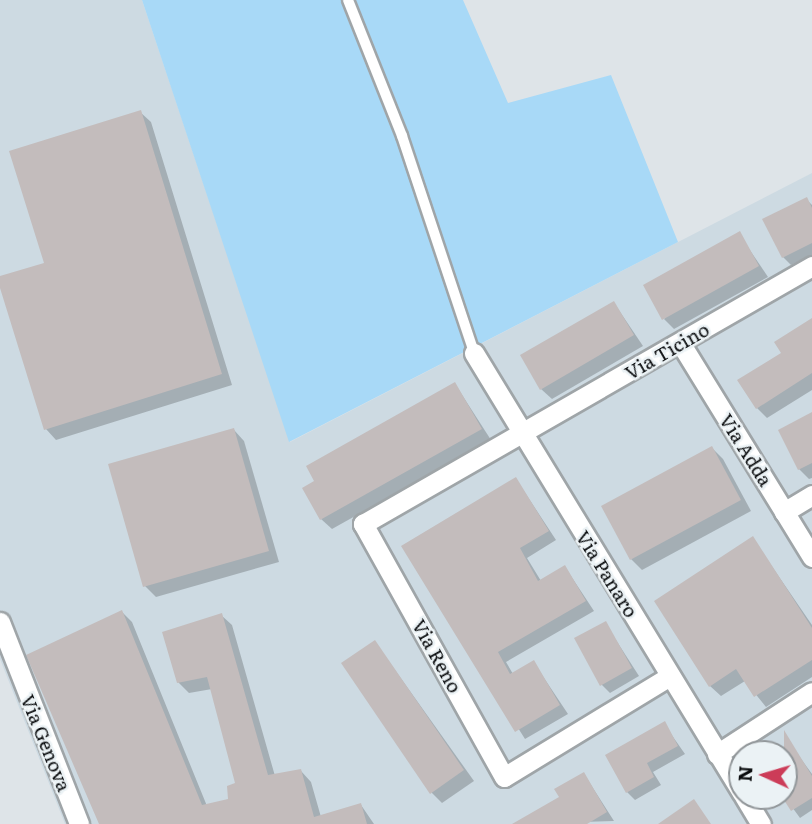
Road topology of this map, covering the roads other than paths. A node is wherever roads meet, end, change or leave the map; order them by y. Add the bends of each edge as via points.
1 (348, 0) edge
2 (812, 266) edge
3 (681, 344) junction
4 (474, 353) joint
5 (521, 434) junction
6 (812, 495) edge
7 (785, 512) junction
8 (812, 557) edge
9 (0, 622) edge
10 (670, 676) junction
11 (812, 692) edge
12 (717, 754) junction
13 (728, 771) edge
14 (79, 824) edge

1 - 4 lane via 402,136
2 - 3 street, Via Ticino
3 - 5 street, Via Ticino
3 - 7 street, Via Adda
4 - 5 street, Via Panaro
5 - 10 street, Via Panaro
5 - 10 street, Via Reno via 363,524 504,777
6 - 7 street
7 - 8 street, Via Adda
9 - 14 street, Via Genova
10 - 12 street, Via Panaro
11 - 12 street
12 - 13 street, Via Panaro

